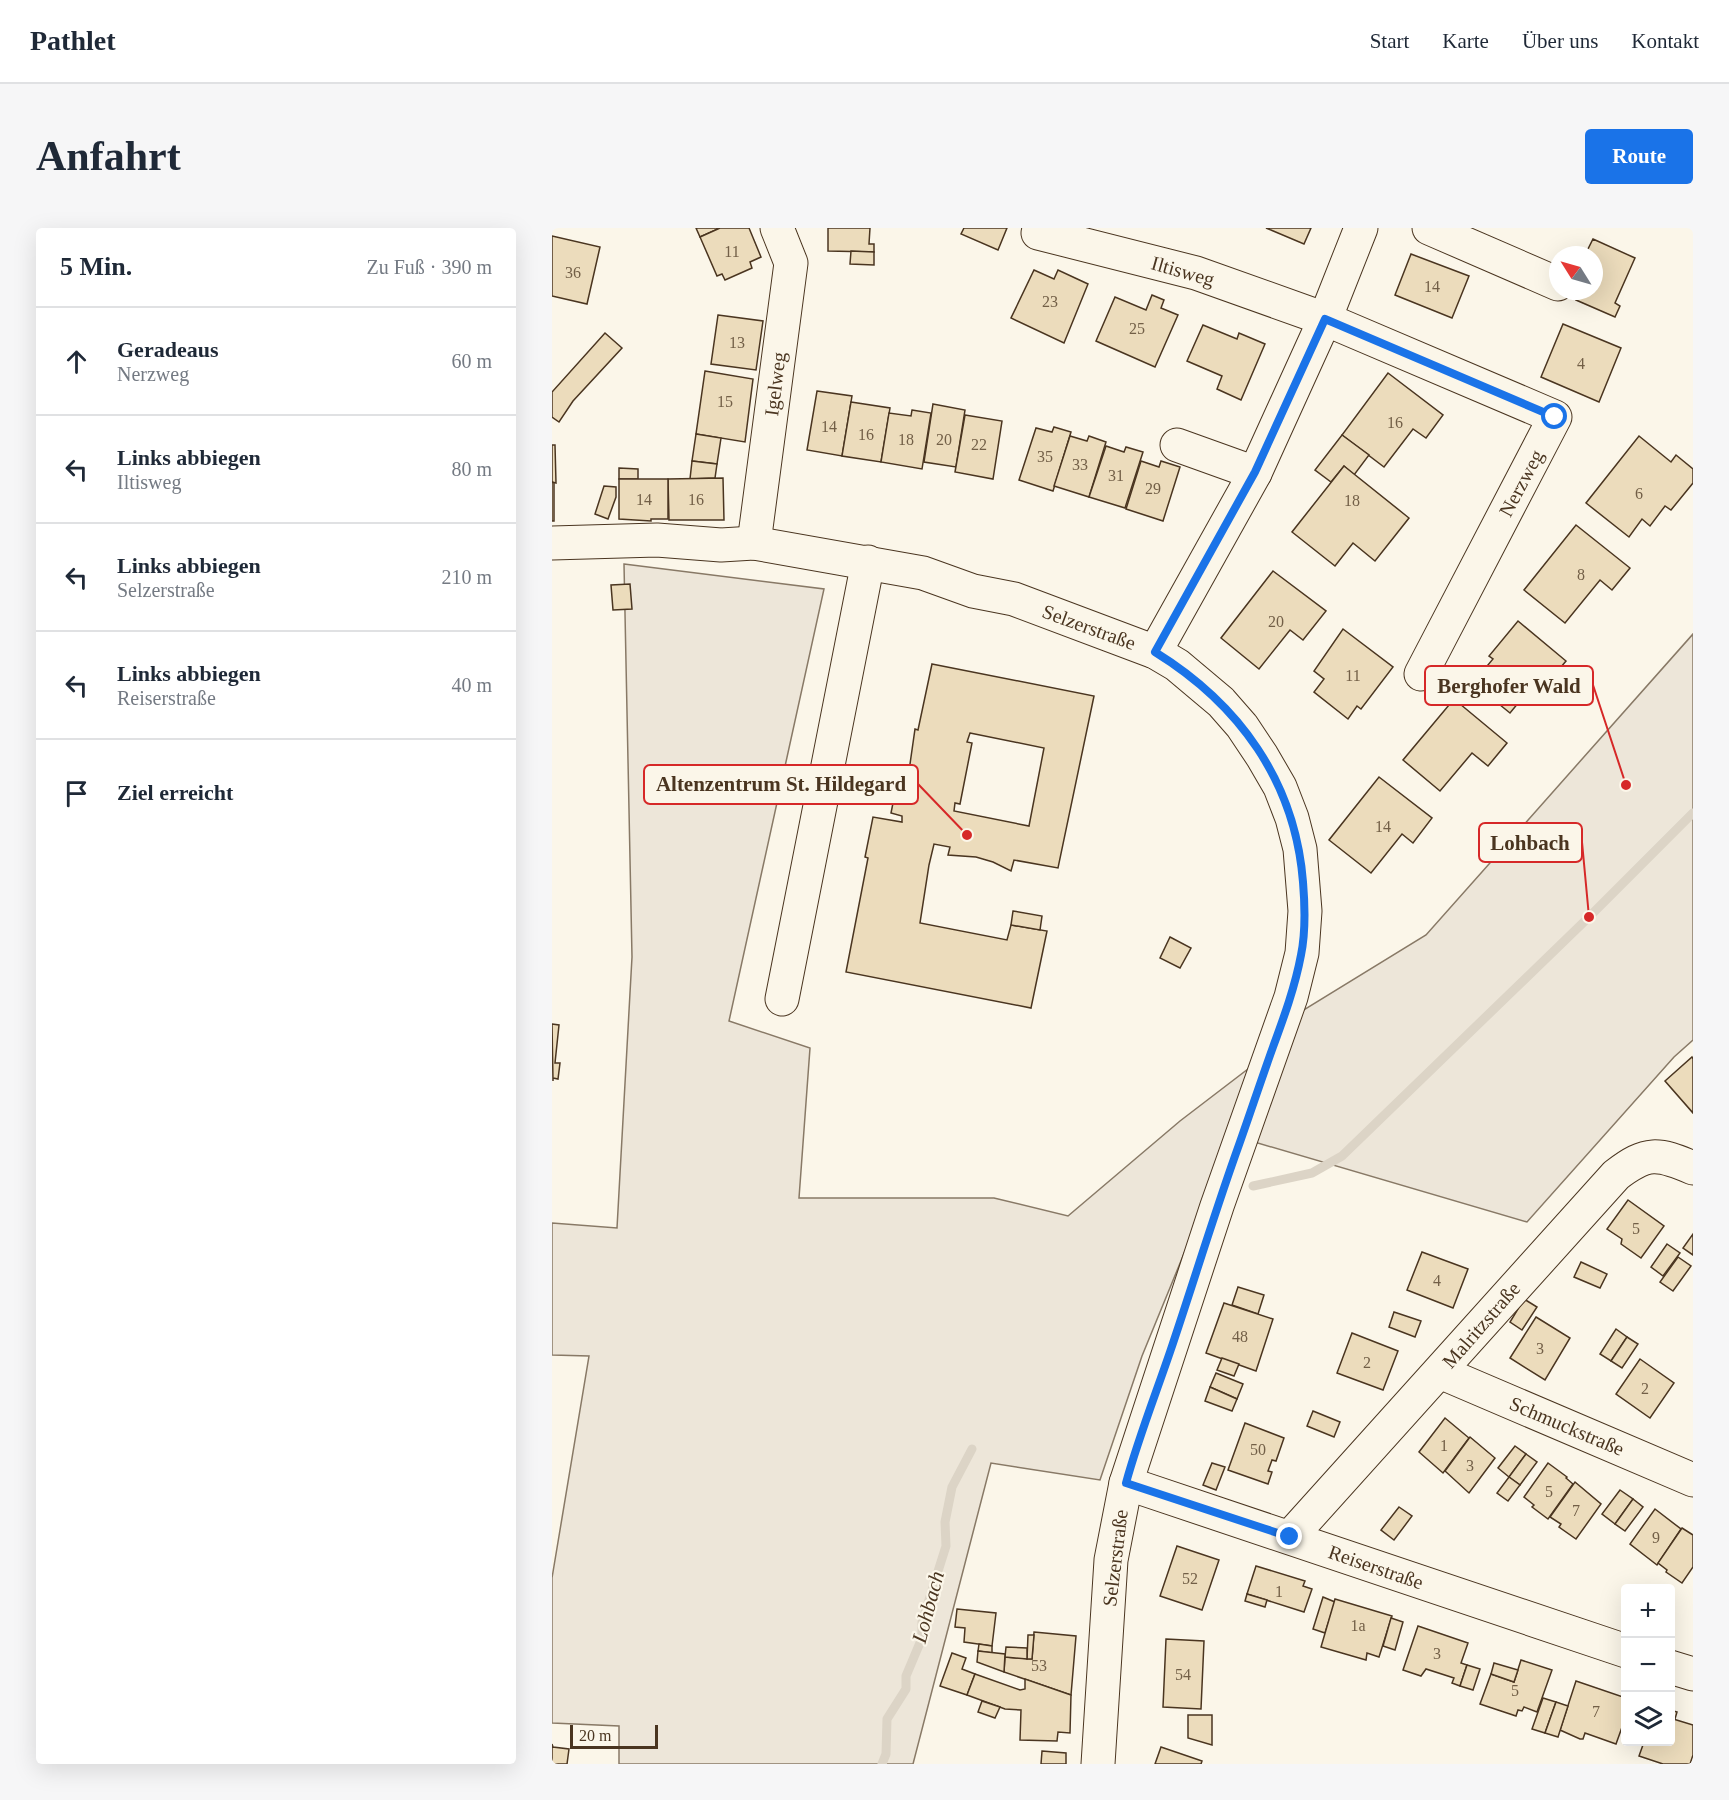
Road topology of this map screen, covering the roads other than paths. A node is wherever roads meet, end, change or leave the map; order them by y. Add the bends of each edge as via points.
1 (777, 228) edge
2 (1361, 228) edge
3 (1429, 228) edge
4 (1038, 233) dead end
5 (1549, 280) edge
6 (1325, 319) junction
7 (1177, 445) dead end
8 (1255, 472) junction
9 (552, 543) edge
10 (754, 543) junction
11 (868, 562) junction
12 (1155, 652) junction
13 (1421, 674) dead end
14 (782, 999) dead end
15 (1693, 1168) edge
16 (1440, 1372) junction
17 (1693, 1480) edge
18 (1126, 1483) junction
19 (1290, 1537) junction
20 (1621, 1649) edge
21 (1675, 1667) edge
22 (1693, 1674) edge
23 (1098, 1764) edge

1 - 10 street, Igelweg via 791,263
2 - 6 street
3 - 5 street
4 - 6 street, Iltisweg via 1196,273
6 - 8 street
6 - 13 street, Nerzweg via 1555,417
7 - 8 street
8 - 12 street
9 - 10 street, Selzerstraße
10 - 11 street, Selzerstraße
11 - 12 street, Selzerstraße via 1014,599
11 - 14 street
12 - 18 street, Selzerstraße via 1221,702 1242,726 1280,787 1300,849 1305,911 1302,953 1291,997
15 - 16 street, Malritzstraße via 1656,1156 1641,1159 1616,1175
16 - 17 street, Schmuckstraße
16 - 19 street, Malritzstraße
18 - 19 street, Reiserstraße
18 - 23 street, Selzerstraße via 1112,1560
19 - 20 street, Reiserstraße
21 - 22 street

